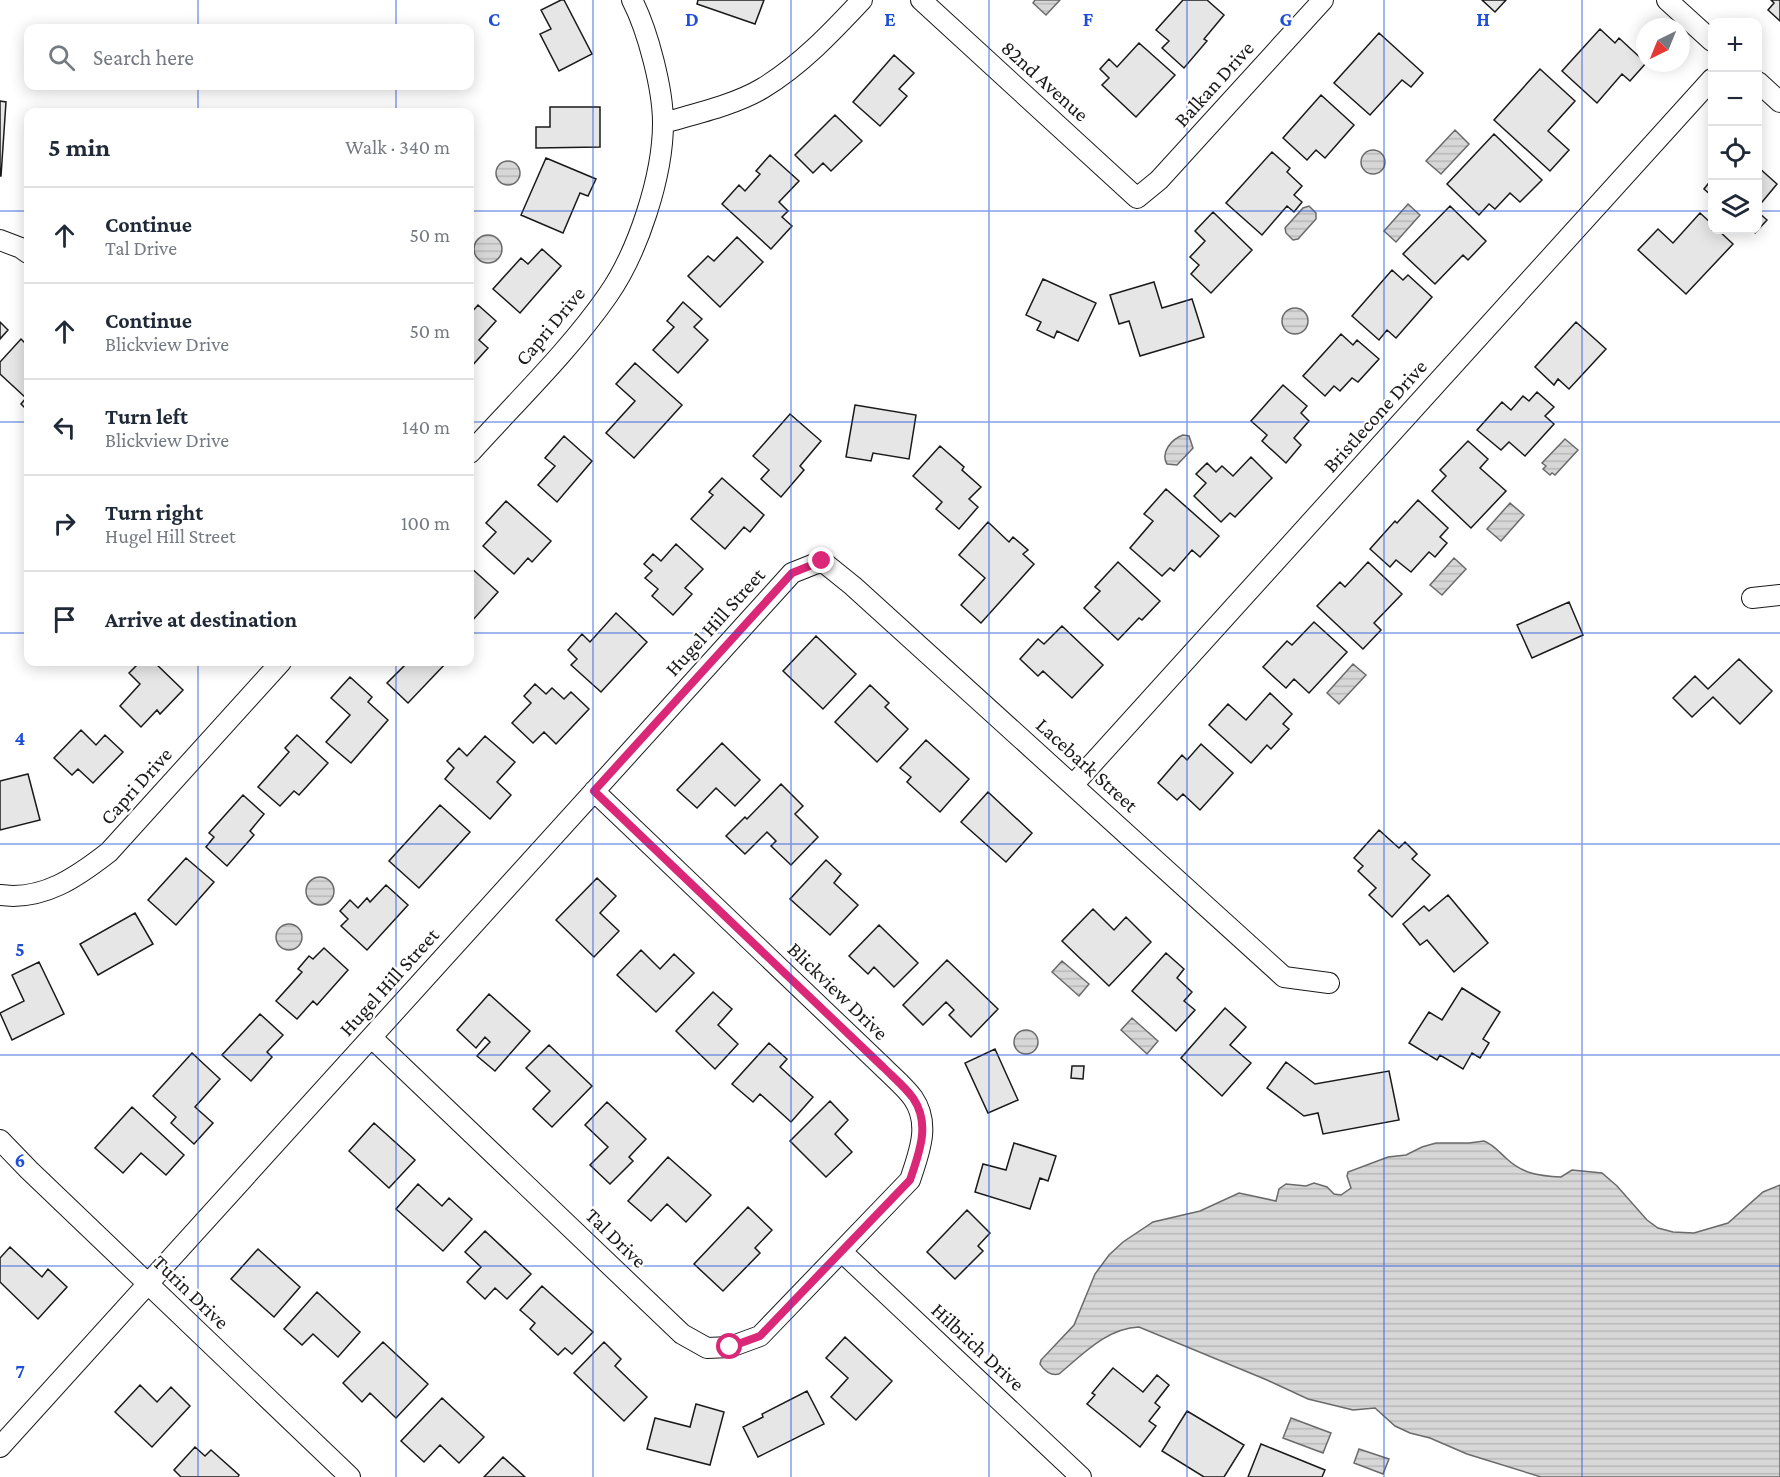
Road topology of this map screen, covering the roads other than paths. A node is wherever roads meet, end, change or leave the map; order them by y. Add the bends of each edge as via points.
1 (632, 0) edge
2 (862, 0) edge
3 (921, 0) edge
4 (1323, 0) edge
5 (1667, 0) edge
6 (1708, 37) edge
7 (1708, 86) edge
8 (1762, 86) edge
9 (1780, 102) edge
10 (663, 123) junction
11 (1137, 198) joint
12 (0, 240) edge
13 (24, 250) edge
14 (474, 449) edge
15 (822, 561) joint
16 (1780, 595) edge
17 (1752, 598) dead end
18 (277, 666) edge
19 (1073, 785) junction
20 (594, 791) junction
21 (0, 895) edge
22 (1329, 983) dead end
23 (372, 1038) junction
24 (0, 1140) edge
25 (842, 1252) junction
26 (148, 1283) junction
27 (0, 1447) edge
28 (350, 1477) edge
29 (1081, 1477) edge

1 - 10 street, Capri Drive via 651,54
2 - 10 street via 822,43 762,88 713,109
3 - 11 street, 82nd Avenue
4 - 11 street, Balkan Drive via 1159,180
5 - 6 street
7 - 19 street, Bristlecone Drive
8 - 9 street
10 - 14 street, Capri Drive via 660,166 645,216 629,258 608,295
12 - 13 street
15 - 19 street, Lacebark Street
15 - 20 street, Hugel Hill Street via 792,573
16 - 17 street
18 - 21 street, Capri Drive via 109,852 77,877 44,891 14,897
19 - 22 street, Lacebark Street via 1284,977
20 - 23 street, Hugel Hill Street
20 - 25 street, Blickview Drive via 914,1100 924,1127 910,1180
23 - 25 street, Tal Drive via 682,1334 707,1348 730,1347 760,1336
23 - 26 street, Hugel Hill Street
24 - 26 street, Turin Drive
25 - 29 street, Hilbrich Drive
26 - 27 street, Hugel Hill Street
26 - 28 street, Turin Drive

